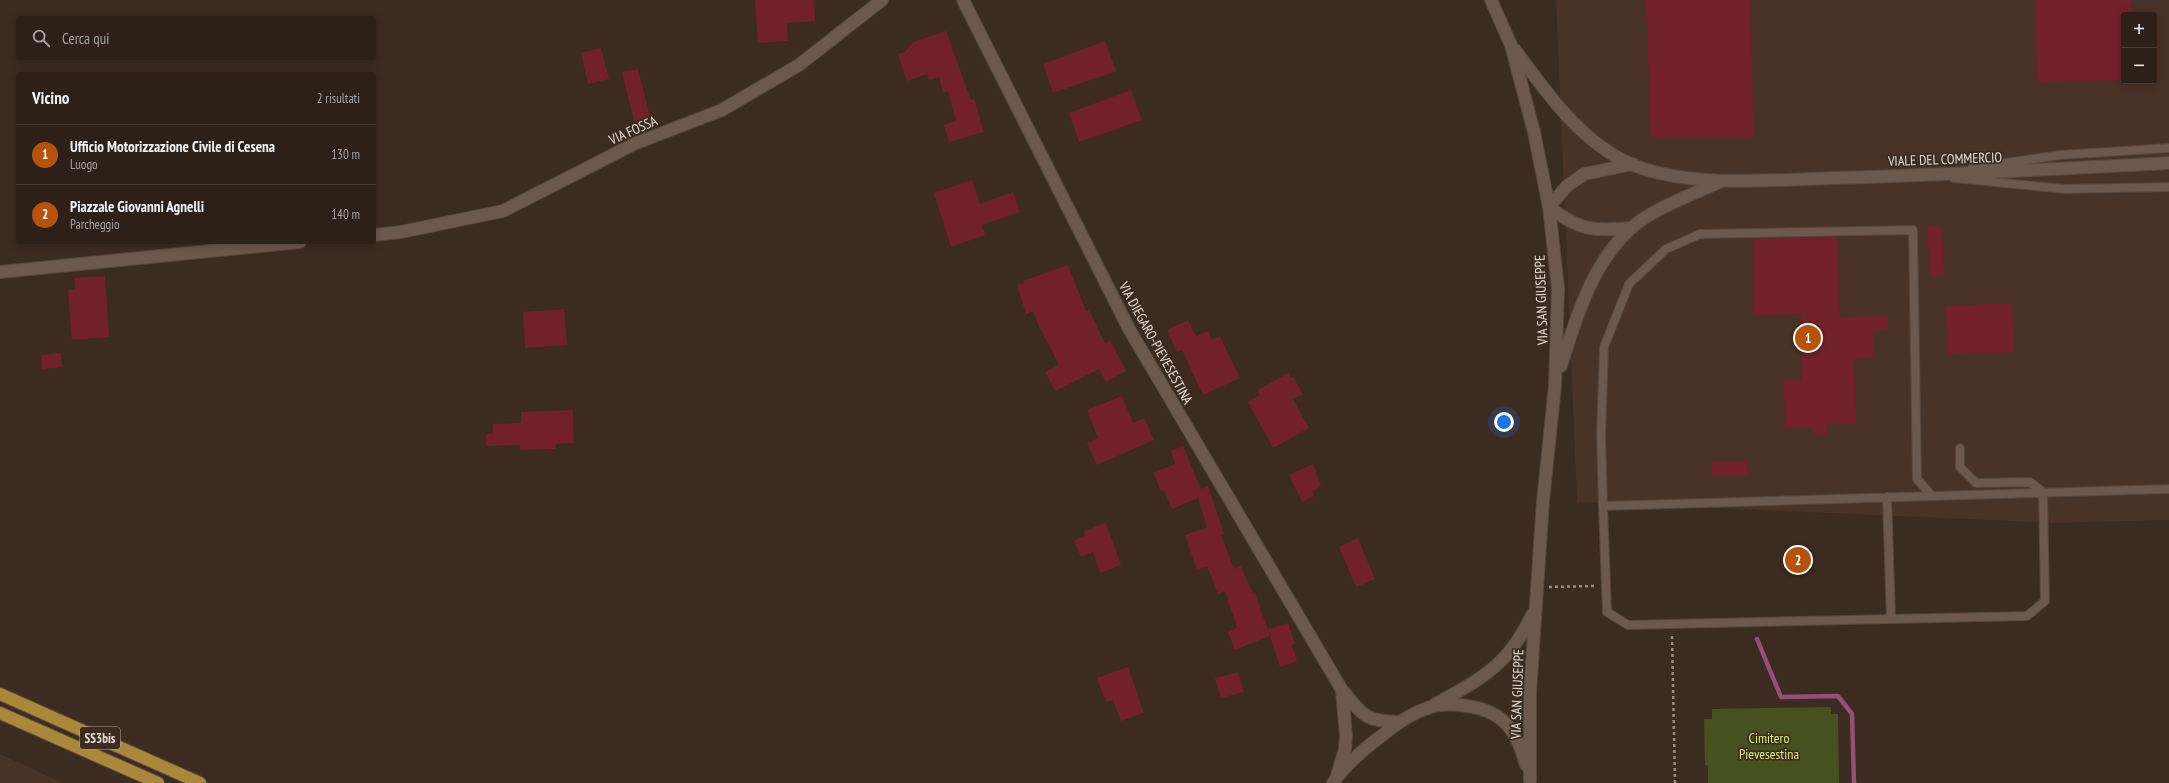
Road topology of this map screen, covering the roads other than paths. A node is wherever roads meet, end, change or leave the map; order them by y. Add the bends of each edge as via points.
1 (882, 0) edge
2 (963, 0) edge
3 (1490, 0) edge
4 (1511, 45) junction
5 (2169, 148) edge
6 (2169, 163) edge
7 (1632, 164) junction
8 (1923, 175) junction
9 (1722, 181) junction
10 (2169, 187) edge
11 (1549, 207) junction
12 (1631, 228) junction
13 (376, 235) edge
14 (280, 244) edge
15 (0, 272) edge
16 (1555, 386) junction
17 (1960, 448) dead end
18 (2169, 489) edge
19 (2043, 492) junction
20 (1932, 496) junction
21 (1887, 497) junction
22 (1604, 506) junction
23 (1535, 608) junction
24 (1891, 619) junction
25 (1342, 690) junction
26 (0, 694) edge
27 (1431, 707) junction
28 (0, 713) edge
29 (1399, 722) junction
30 (1334, 781) edge
31 (1530, 782) edge
32 (158, 783) edge
33 (200, 783) edge

1 - 13 main road, VIA FOSSA via 799,65 728,106 634,144 503,211
2 - 25 main road, VIA DIEGARO-PIEVESESTINA via 1129,329
3 - 4 main road, VIA SAN GIUSEPPE
4 - 7 main road, VIALE DEL COMMERCIO via 1572,121 1603,148
4 - 11 main road, VIA SAN GIUSEPPE via 1534,132
5 - 8 lane via 2060,154
6 - 8 main road, VIALE DEL COMMERCIO
7 - 9 main road, VIALE DEL COMMERCIO via 1672,175
7 - 11 main road, VIALE DEL COMMERCIO via 1584,174 1567,186
8 - 9 main road, VIALE DEL COMMERCIO
8 - 10 lane via 2064,189
9 - 12 main road, VIALE DEL COMMERCIO via 1653,213
11 - 12 main road via 1578,226 1604,230
11 - 16 main road, VIA SAN GIUSEPPE via 1558,288
12 - 16 main road, VIALE DEL COMMERCIO via 1610,252 1590,286 1574,324
14 - 15 main road
16 - 23 main road, VIA SAN GIUSEPPE
17 - 19 lane via 1960,467 1976,483 2030,482
18 - 19 lane
19 - 20 lane
19 - 24 lane via 2045,601 2026,616
20 - 21 lane
20 - 22 lane via 1917,479 1913,230 1700,234 1666,249 1629,284 1604,347 1601,435
21 - 22 lane
21 - 24 lane
22 - 24 lane via 1607,612 1628,625
23 - 27 main road, VIA SAN GIUSEPPE via 1523,635 1509,654 1486,675
23 - 31 main road, VIA SAN GIUSEPPE via 1530,692
25 - 29 main road, VIA DIEGARO-PIEVESESTINA via 1367,718 1380,722
25 - 30 main road, VIA DIEGARO-PIEVESESTINA via 1345,749
26 - 33 highway, SS3bis
27 - 29 main road, VIA SAN GIUSEPPE
27 - 31 main road via 1478,707 1503,719 1520,743
28 - 32 highway, SS3bis
29 - 30 main road via 1361,753

